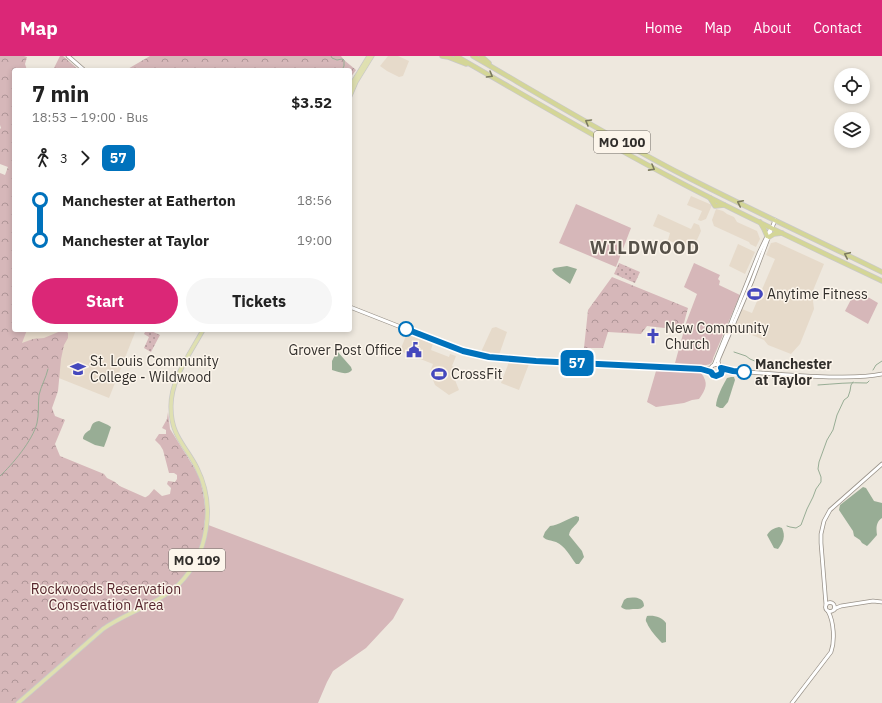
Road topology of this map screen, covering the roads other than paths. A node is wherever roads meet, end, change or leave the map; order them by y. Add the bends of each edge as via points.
1 (68, 56) edge
2 (369, 56) edge
3 (372, 56) edge
4 (442, 56) edge
5 (456, 56) edge
6 (473, 56) edge
7 (481, 56) edge
8 (82, 68) edge
9 (478, 68) junction
10 (498, 71) junction
11 (352, 84) edge
12 (352, 91) edge
13 (775, 220) junction
14 (760, 222) junction
15 (772, 228) junction
16 (782, 233) junction
17 (768, 237) junction
18 (882, 272) edge
19 (882, 281) edge
20 (352, 309) edge
21 (202, 332) edge
22 (712, 367) junction
23 (720, 367) junction
24 (701, 369) junction
25 (733, 371) junction
26 (711, 372) junction
27 (721, 372) junction
28 (882, 374) edge
29 (882, 464) edge
30 (825, 595) junction
31 (882, 602) edge
32 (832, 604) junction
33 (826, 605) junction
34 (841, 606) junction
35 (833, 610) junction
36 (828, 611) junction
37 (832, 623) junction
38 (18, 703) edge
39 (792, 703) edge

1 - 8 street
2 - 11 main road
3 - 12 main road
4 - 9 highway
5 - 9 highway, MO 100
6 - 10 highway, MO 100
7 - 10 highway
9 -> 14 highway, MO 100 via 709,198 715,206 724,204
13 -> 10 highway, MO 100 via 658,162
13 - 15 street
18 -> 13 highway, MO 100
14 - 15 highway
14 - 17 highway
15 - 16 highway
15 - 17 street
16 - 17 highway
16 - 19 highway
17 - 22 street
17 - 23 street via 719,358
20 - 24 street via 458,350 483,356
21 - 38 main road, MO 109 via 176,380 171,407 176,435 198,470 206,493 207,525 198,557 182,581 162,598 103,628
22 - 23 street
22 - 24 street
22 - 26 street
23 - 25 street
23 - 27 street
24 - 26 street
25 - 27 street
25 - 28 street via 855,377
26 - 27 street via 716,376
29 - 30 street via 833,507 825,518 821,534
30 - 32 street
30 - 33 street
31 - 34 street
32 - 33 street
32 - 34 street
32 - 35 street
33 - 36 street
34 - 35 street
35 - 36 street
35 - 37 street
36 - 37 street
37 - 39 street via 834,643 831,652

